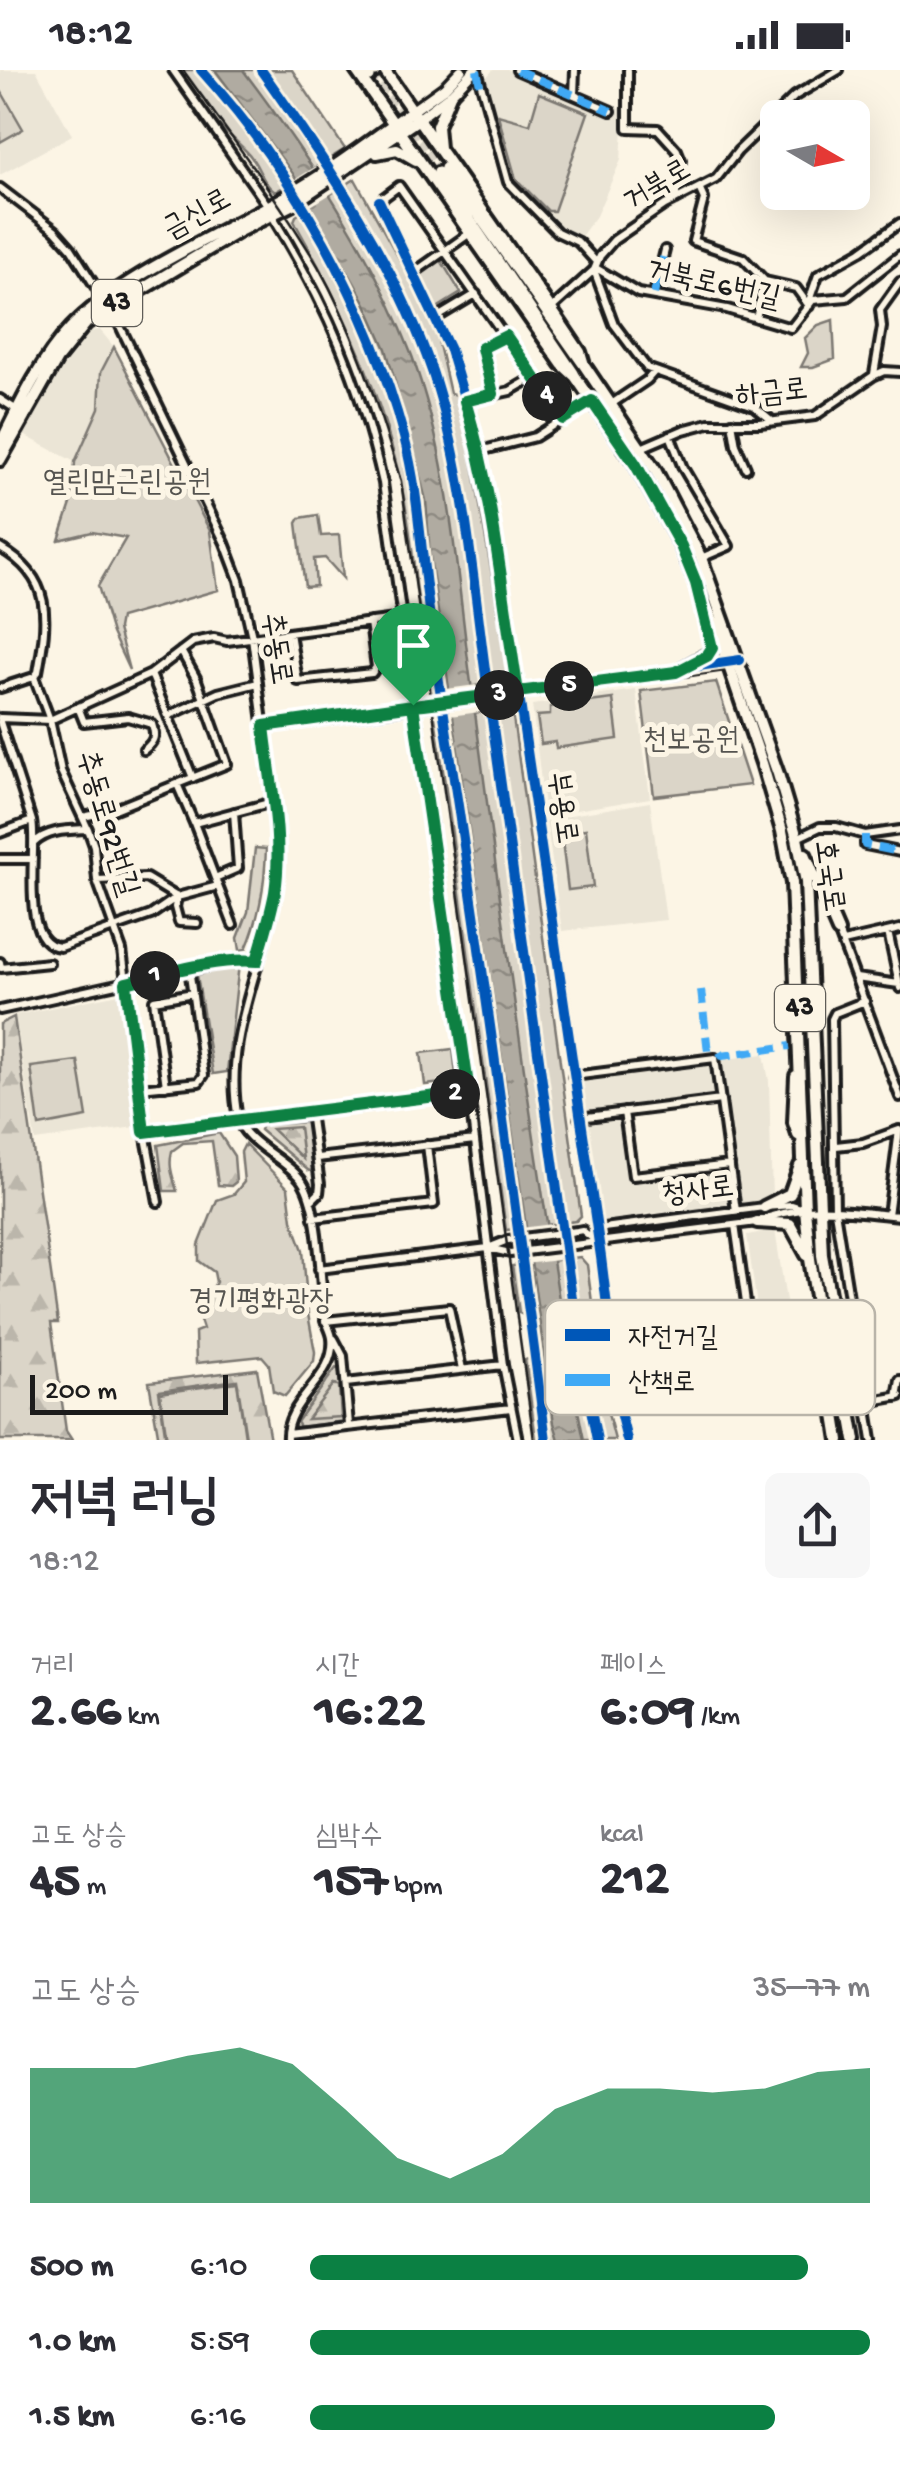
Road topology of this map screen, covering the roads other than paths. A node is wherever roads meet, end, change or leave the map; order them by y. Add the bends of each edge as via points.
1 (173, 70) edge
2 (356, 70) edge
3 (461, 70) edge
4 (476, 70) edge
5 (518, 70) edge
6 (575, 70) edge
7 (628, 70) edge
8 (839, 70) edge
9 (374, 73) edge
10 (574, 95) junction
11 (450, 96) junction
12 (611, 111) dead end
13 (414, 116) junction
14 (398, 128) junction
15 (360, 161) junction
16 (421, 163) junction
17 (347, 164) junction
18 (442, 168) junction
19 (0, 188) edge
20 (699, 188) junction
21 (675, 200) junction
22 (270, 211) junction
23 (900, 223) edge
24 (470, 233) junction
25 (445, 250) junction
26 (664, 250) dead end
27 (900, 255) edge
28 (595, 267) junction
29 (414, 272) junction
30 (765, 281) junction
31 (900, 282) edge
32 (476, 294) junction
33 (654, 294) junction
34 (106, 303) junction
35 (811, 303) junction
36 (550, 308) junction
37 (436, 318) junction
38 (756, 318) junction
39 (506, 336) junction
40 (584, 365) junction
41 (654, 371) junction
42 (900, 372) edge
43 (575, 376) junction
44 (873, 376) junction
45 (534, 377) junction
46 (493, 394) junction
47 (0, 399) edge
48 (465, 401) junction
49 (592, 401) junction
50 (610, 404) junction
51 (21, 412) junction
52 (563, 419) junction
53 (771, 419) junction
54 (732, 422) junction
55 (670, 434) junction
56 (0, 444) edge
57 (640, 448) junction
58 (480, 451) junction
59 (0, 460) edge
60 (746, 468) dead end
61 (0, 548) edge
62 (702, 558) junction
63 (696, 583) junction
64 (403, 618) junction
65 (370, 622) junction
66 (290, 632) junction
67 (252, 636) junction
68 (182, 651) junction
69 (734, 662) junction
70 (676, 672) junction
71 (150, 674) junction
72 (34, 677) junction
73 (258, 683) junction
74 (1, 687) edge
75 (514, 693) junction
76 (203, 701) junction
77 (413, 705) junction
78 (78, 707) junction
79 (168, 716) junction
80 (0, 720) edge
81 (50, 720) junction
82 (264, 726) junction
83 (144, 750) dead end
84 (193, 778) junction
85 (177, 784) junction
86 (273, 802) junction
87 (234, 812) junction
88 (83, 817) junction
89 (32, 821) junction
90 (194, 822) junction
91 (88, 829) junction
92 (900, 830) edge
93 (0, 833) edge
94 (865, 835) junction
95 (797, 838) junction
96 (34, 843) junction
97 (900, 852) edge
98 (0, 858) edge
99 (33, 859) junction
100 (789, 861) junction
101 (97, 880) junction
102 (217, 882) junction
103 (808, 896) junction
104 (177, 897) junction
105 (197, 923) dead end
106 (233, 924) dead end
107 (900, 929) edge
108 (116, 930) junction
109 (888, 932) junction
110 (838, 933) junction
111 (810, 952) junction
112 (257, 961) junction
113 (0, 962) edge
114 (48, 963) dead end
115 (190, 968) junction
116 (856, 978) junction
117 (126, 983) junction
118 (899, 986) edge
119 (193, 994) junction
120 (865, 1001) junction
121 (0, 1010) edge
122 (801, 1056) junction
123 (573, 1076) junction
124 (166, 1086) junction
125 (140, 1088) junction
126 (469, 1092) junction
127 (900, 1096) edge
128 (721, 1100) junction
129 (310, 1112) junction
130 (624, 1112) junction
131 (579, 1118) junction
132 (238, 1120) junction
133 (900, 1130) edge
134 (144, 1132) junction
135 (475, 1140) junction
136 (427, 1145) junction
137 (836, 1146) junction
138 (804, 1156) junction
139 (317, 1158) junction
140 (730, 1165) junction
141 (799, 1169) junction
142 (158, 1202) dead end
143 (310, 1202) junction
144 (764, 1207) junction
145 (805, 1209) junction
146 (736, 1210) junction
147 (818, 1210) junction
148 (835, 1211) junction
149 (888, 1215) junction
150 (900, 1216) edge
151 (312, 1218) junction
152 (757, 1222) junction
153 (735, 1225) junction
154 (596, 1229) junction
155 (598, 1242) junction
156 (488, 1248) junction
157 (810, 1259) junction
158 (319, 1269) junction
159 (607, 1300) edge
160 (746, 1300) edge
161 (817, 1300) edge
162 (830, 1300) edge
163 (850, 1300) edge
164 (325, 1321) junction
165 (332, 1335) junction
166 (503, 1365) junction
167 (462, 1369) junction
168 (900, 1380) edge
169 (346, 1383) junction
170 (899, 1397) edge
171 (511, 1408) junction
172 (623, 1415) edge
173 (835, 1415) edge
174 (852, 1415) edge
175 (868, 1415) edge
176 (350, 1425) junction
177 (287, 1437) edge
178 (518, 1440) edge
179 (627, 1440) edge
180 (839, 1440) edge
181 (855, 1440) edge
182 (872, 1440) edge

1 - 22 street
2 - 9 main road, 호국로
3 - 13 street
4 - 11 street
4 - 28 street, 거북로6번길 via 508,182 557,232 578,242
5 - 10 street
6 - 10 street
7 - 21 street via 628,128 658,129 677,150
8 - 20 street, 거북로 via 795,96 716,179
9 - 13 main road, 호국로
9 - 14 main road, 호국로
10 - 12 street
11 - 13 street
11 - 18 main road via 436,136
13 - 14 main road, 43
13 - 18 main road, 호국로 / 43
14 - 15 main road, 43
14 - 16 main road, 호국로
14 - 17 main road, 43
15 - 16 main road, 43 via 393,148
15 - 17 main road, 43
16 - 18 main road, 호국로 / 43
17 - 22 main road, 금신로 / 43
18 - 24 main road, 호국로 / 43
18 - 36 main road, 호국로 / 43
18 - 40 street, 호국로
18 - 43 street, 호국로
19 - 34 street, 추동로 via 56,230
20 - 21 street, 거북로
20 - 30 street via 704,200 693,240 742,258
21 - 28 street, 거북로 via 614,240
22 - 34 main road, 금신로 / 43
22 - 64 street via 306,271 360,391 385,492
23 - 35 street, 거북로6번길 via 818,275
24 - 25 street
24 - 43 main road, 호국로 / 43
25 - 29 street
25 - 29 street, 부용로 via 399,186 379,201
25 - 32 street
26 - 33 street
27 - 35 street, 거북로6번길 via 847,297
28 - 33 street, 거북로6번길 via 629,290
28 - 36 street, 거북로
28 - 41 street via 614,324
29 - 37 street, 부용로
30 - 35 street via 796,288
30 - 38 street
31 - 44 street via 880,310
32 - 37 street
32 - 39 street
33 - 38 street, 거북로6번길
34 - 51 main road, 금신로 / 43
34 - 67 street, 추동로 via 226,543
35 - 38 street, 거북로6번길 via 791,328
36 - 40 main road, 호국로 / 43
37 - 48 street, 부용로
39 - 45 street
39 - 46 street via 482,348
40 - 50 main road, 호국로 / 43
41 - 50 street
41 - 53 street via 754,406
42 - 44 street, 하금로
43 - 49 main road, 호국로 / 43
44 - 53 street, 하금로 via 815,416
45 - 46 street
45 - 52 street
46 - 48 street
47 - 51 street
48 - 58 street, 부용로
49 - 52 street
49 - 63 main road, 호국로 / 43 via 636,465
50 - 57 main road, 호국로 / 43
51 - 56 main road, 금신로 / 43
51 - 59 main road, 금신로 / 43
52 - 58 street via 535,437
53 - 54 street, 하금로
54 - 55 street, 하금로
54 - 60 street
55 - 57 street, 하금로
55 - 62 street via 729,546
57 - 62 main road, 호국로 / 43
58 - 75 street, 부용로
61 - 72 street via 24,562 42,594
62 - 69 main road, 호국로 / 43
63 - 69 main road, 호국로 / 43
63 - 70 main road via 712,648
64 - 65 street, 추동로92번길
64 - 77 street
65 - 66 street, 추동로92번길
65 - 66 street via 372,673 298,680
66 - 67 street, 추동로92번길
67 - 68 street, 추동로92번길 via 206,638
67 - 73 street, 추동로
68 - 71 street, 추동로92번길
68 - 76 street
69 - 70 street
69 - 95 main road, 호국로 / 43
69 - 100 main road, 호국로 / 43
70 - 75 street
71 - 78 street, 추동로92번길
71 - 79 street
72 - 74 street
72 - 81 street
73 - 76 street
73 - 82 street, 추동로
75 - 77 street
75 - 123 street, 부용로
76 - 79 street
76 - 84 street via 228,764
77 - 82 street
77 - 126 street
78 - 81 street, 추동로92번길
78 - 83 street via 84,722 128,717 152,724 156,735
79 - 84 street
80 - 81 street
80 - 89 street
81 - 88 street, 추동로92번길 via 61,771
82 - 86 street, 추동로
84 - 85 street
85 - 88 street
85 - 90 street
86 - 87 street
86 - 112 street, 추동로 via 274,893
87 - 90 street
87 - 102 street via 238,868
88 - 91 street, 추동로92번길
89 - 93 street
89 - 96 street
90 - 102 street
91 - 96 street
91 - 101 street, 추동로92번길
92 - 94 street
94 - 95 street via 820,827
94 - 97 street via 865,845
95 - 103 main road, 호국로 / 43
95 - 110 main road
96 - 99 street
98 - 99 street
99 - 108 street via 32,904 47,944 60,947
100 - 103 main road
100 - 122 main road, 호국로 / 43
101 - 104 street via 146,878
101 - 108 street, 추동로92번길
102 - 104 street
102 - 106 street
103 - 110 main road
103 - 111 main road, 호국로 / 43
104 - 105 street via 179,922
104 - 108 street
107 - 109 street
108 - 117 street, 추동로92번길
109 - 110 street
109 - 118 street
110 - 111 main road via 823,921 816,925
110 - 116 street
111 - 147 main road, 호국로 / 43
112 - 115 street
112 - 132 street, 추동로 via 240,1032
113 - 114 street via 1,968
115 - 117 street
115 - 119 street
116 - 118 street
116 - 120 street
117 - 121 street
117 - 125 street, 추동로92번길
119 - 124 street via 204,1075 199,1082
119 - 124 street via 154,1000
120 - 127 street
120 - 137 street via 832,1019
122 - 138 main road, 호국로 / 43
122 - 141 main road via 794,1108
123 - 128 street via 715,1058
123 - 131 street, 부용로
124 - 125 street
125 - 134 street, 추동로92번길
126 - 129 street
126 - 135 street
128 - 130 street
128 - 140 street
129 - 132 street
129 - 139 street
130 - 131 street
130 - 140 street via 633,1176
131 - 154 street, 부용로
132 - 134 street
132 - 143 street via 300,1178
133 - 137 street
133 - 149 street
134 - 142 street, 추동로92번길
135 - 136 street
135 - 156 street
136 - 139 street
136 - 151 street via 434,1204
137 - 148 street
138 - 141 main road
138 - 145 main road, 호국로 / 43
139 - 143 street via 319,1193
140 - 146 street
141 - 144 main road via 790,1194
143 - 151 street
144 - 145 street, 청사로
144 - 146 street, 청사로
145 - 147 street, 청사로
145 - 152 street, 청사로
145 - 157 main road, 호국로 / 43
146 - 154 street, 청사로
147 - 148 street, 청사로
147 - 162 main road, 호국로 / 43
148 - 149 street, 청사로
148 - 163 street
149 - 150 street, 청사로
151 - 158 street
152 - 153 street, 청사로
152 - 157 main road via 790,1224
153 - 155 street, 청사로
153 - 160 street
154 - 155 street, 부용로
155 - 156 street, 청사로 via 510,1253
155 - 156 street via 582,1230
155 - 159 street, 부용로
156 - 158 street
156 - 166 street
157 - 161 main road, 호국로 / 43
158 - 164 street
164 - 165 street
164 - 167 street via 449,1308
165 - 169 street
165 - 177 street via 324,1368 290,1417
166 - 167 street
166 - 171 street
167 - 169 street
168 - 170 street
169 - 176 street
171 - 176 street
171 - 178 street
172 - 179 street, 부용로
173 - 180 main road, 호국로 / 43
174 - 181 main road, 호국로 / 43
175 - 182 street
176 - 177 street

